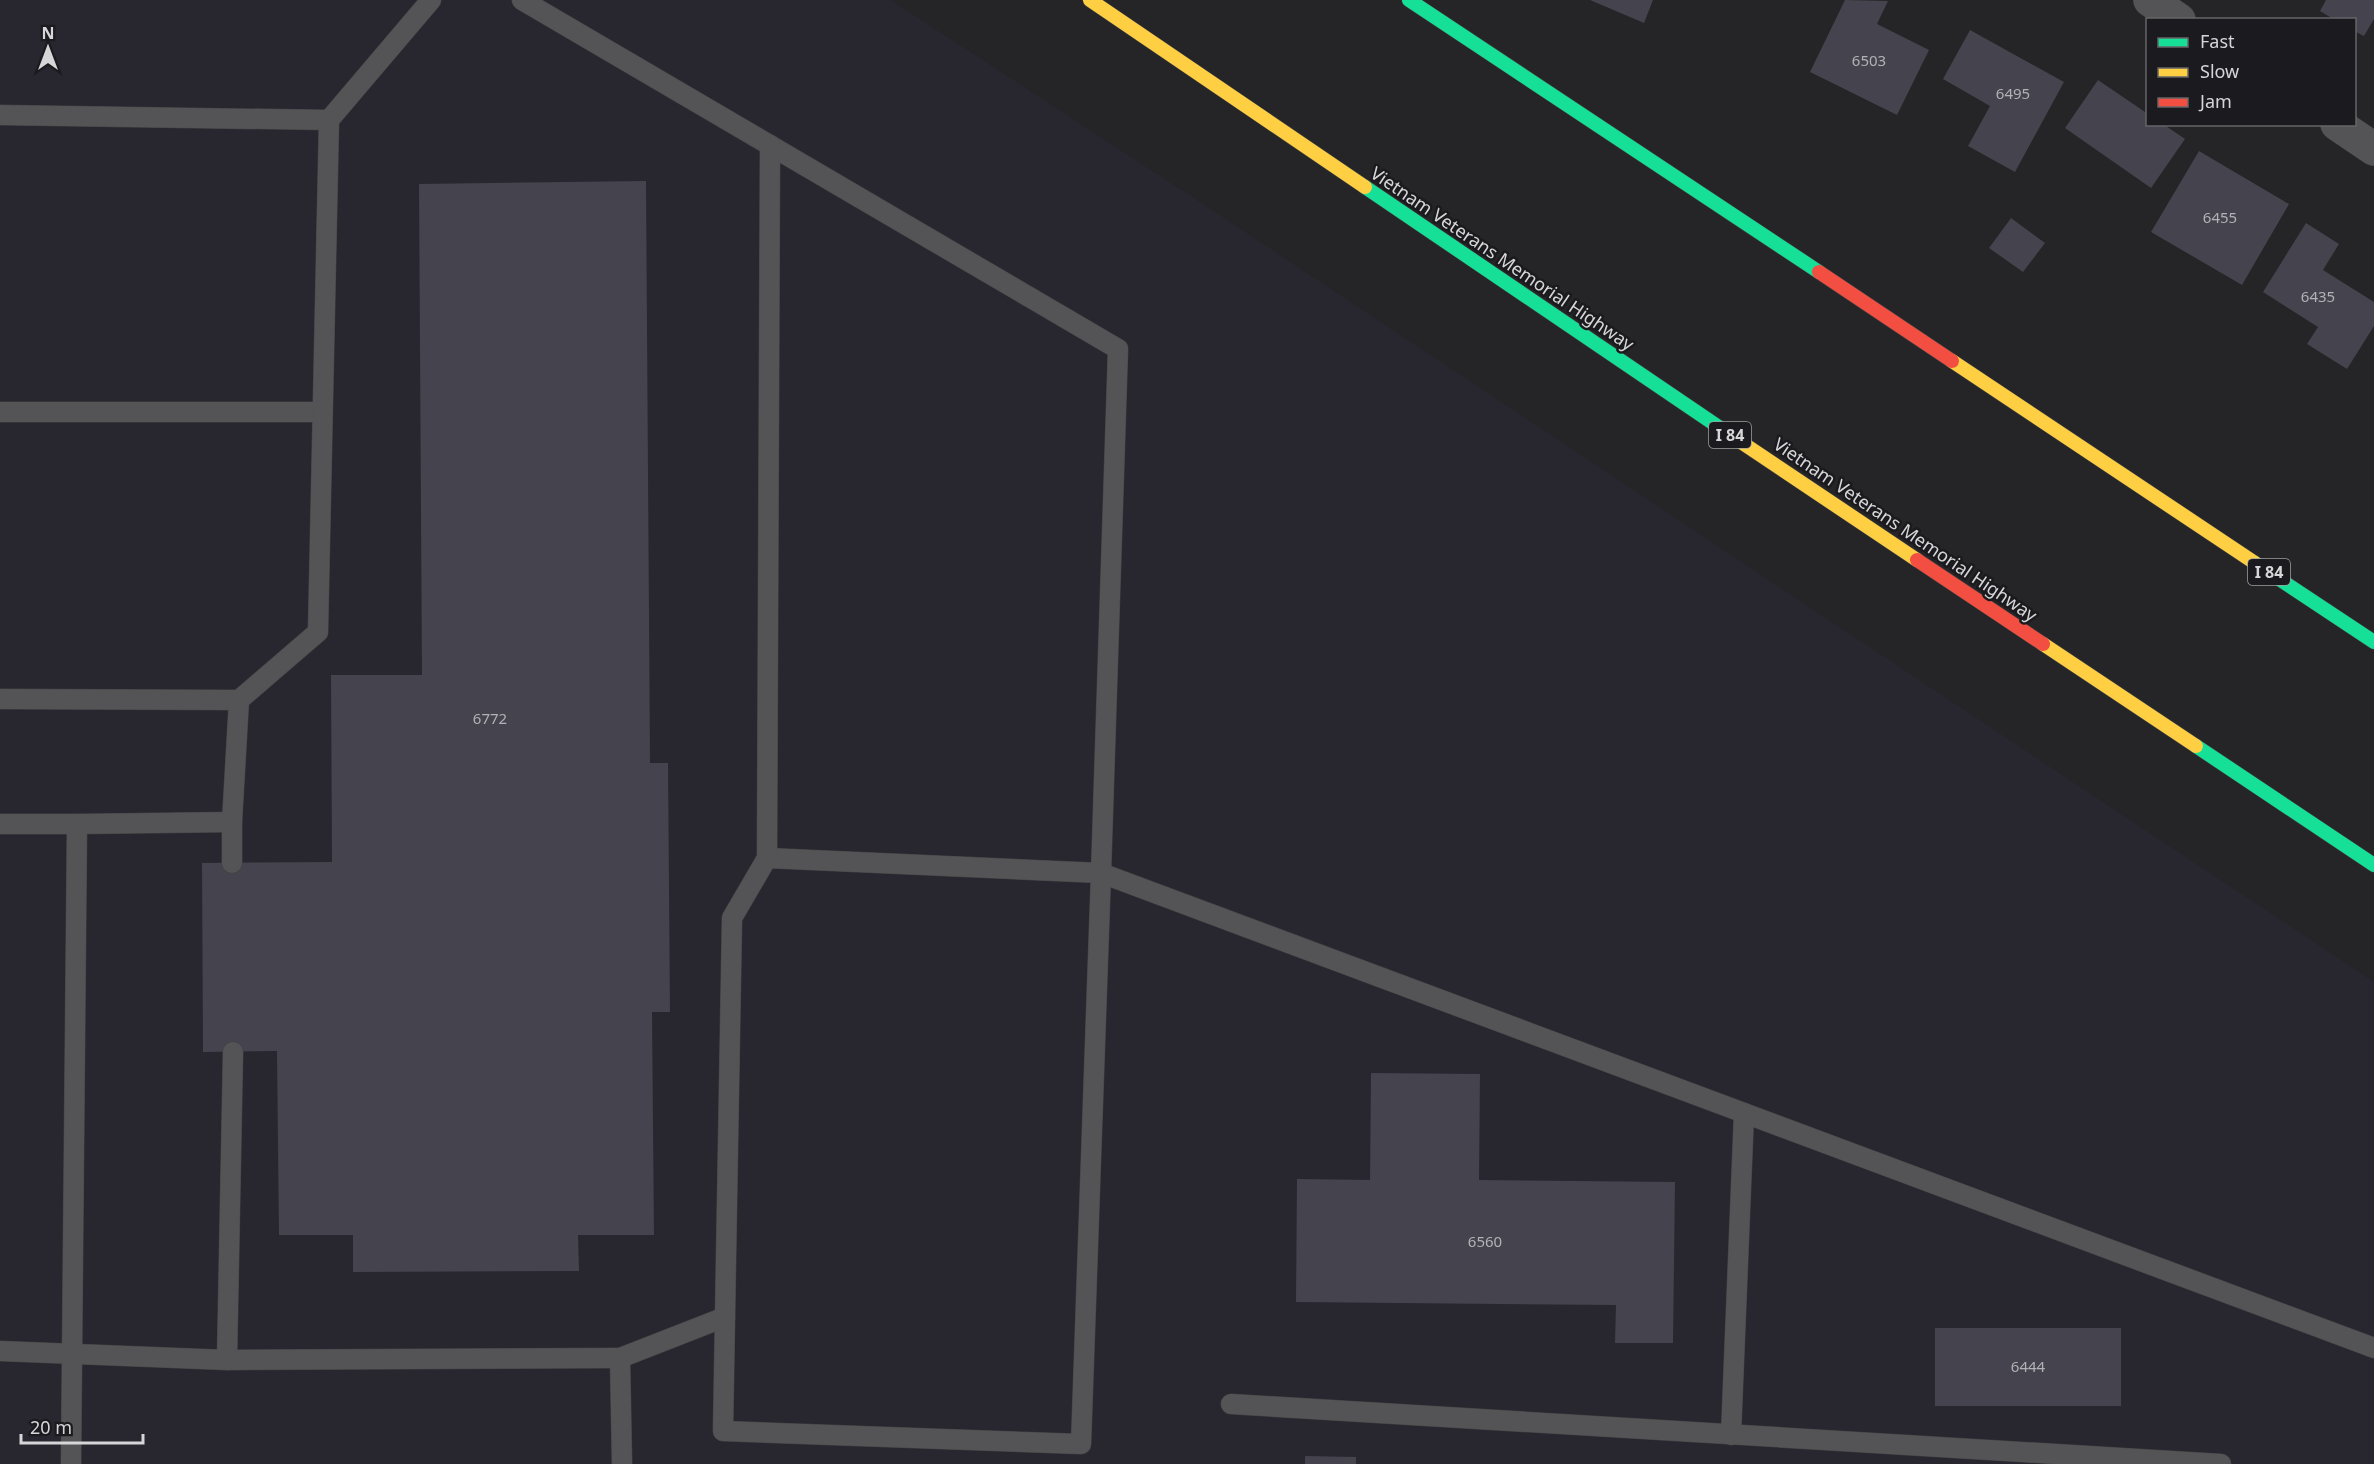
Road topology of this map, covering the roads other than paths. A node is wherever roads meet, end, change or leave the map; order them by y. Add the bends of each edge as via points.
1 (431, 0) edge
2 (522, 0) edge
3 (1090, 0) edge
4 (1409, 0) edge
5 (2150, 0) edge
6 (2176, 18) edge
7 (0, 115) edge
8 (329, 120) junction
9 (2340, 126) edge
10 (770, 145) junction
11 (2374, 149) edge
12 (0, 412) edge
13 (322, 412) junction
14 (2374, 642) edge
15 (0, 699) edge
16 (239, 700) junction
17 (232, 822) junction
18 (0, 824) edge
19 (77, 824) junction
20 (767, 858) junction
21 (232, 863) dead end
22 (2374, 865) edge
23 (1101, 873) junction
24 (233, 1052) dead end
25 (1744, 1113) junction
26 (725, 1317) junction
27 (2374, 1348) edge
28 (0, 1351) edge
29 (73, 1353) junction
30 (620, 1358) junction
31 (227, 1360) junction
32 (1231, 1404) dead end
33 (1731, 1435) junction
34 (71, 1464) edge
35 (622, 1464) edge
36 (2221, 1464) edge

1 - 8 lane
2 - 10 lane
3 - 22 highway, Vietnam Veterans Memorial Highway / I 84 via 1692,410
4 - 14 highway, I 84
5 - 6 street
7 - 8 lane
8 - 13 lane
9 - 11 street
10 - 20 lane
10 - 23 lane via 1118,349
12 - 13 lane
13 - 16 lane via 318,633
15 - 16 lane
16 - 17 lane
17 - 19 lane
17 - 21 lane
18 - 19 lane
19 - 29 lane
20 - 23 lane
20 - 26 lane via 732,918
23 - 25 lane
23 - 26 lane via 1081,1444 723,1431
24 - 31 lane
25 - 27 lane
25 - 33 lane
26 - 30 lane
28 - 29 lane
29 - 31 lane
29 - 34 lane
30 - 31 lane
30 - 35 lane
32 - 33 lane
33 - 36 lane

